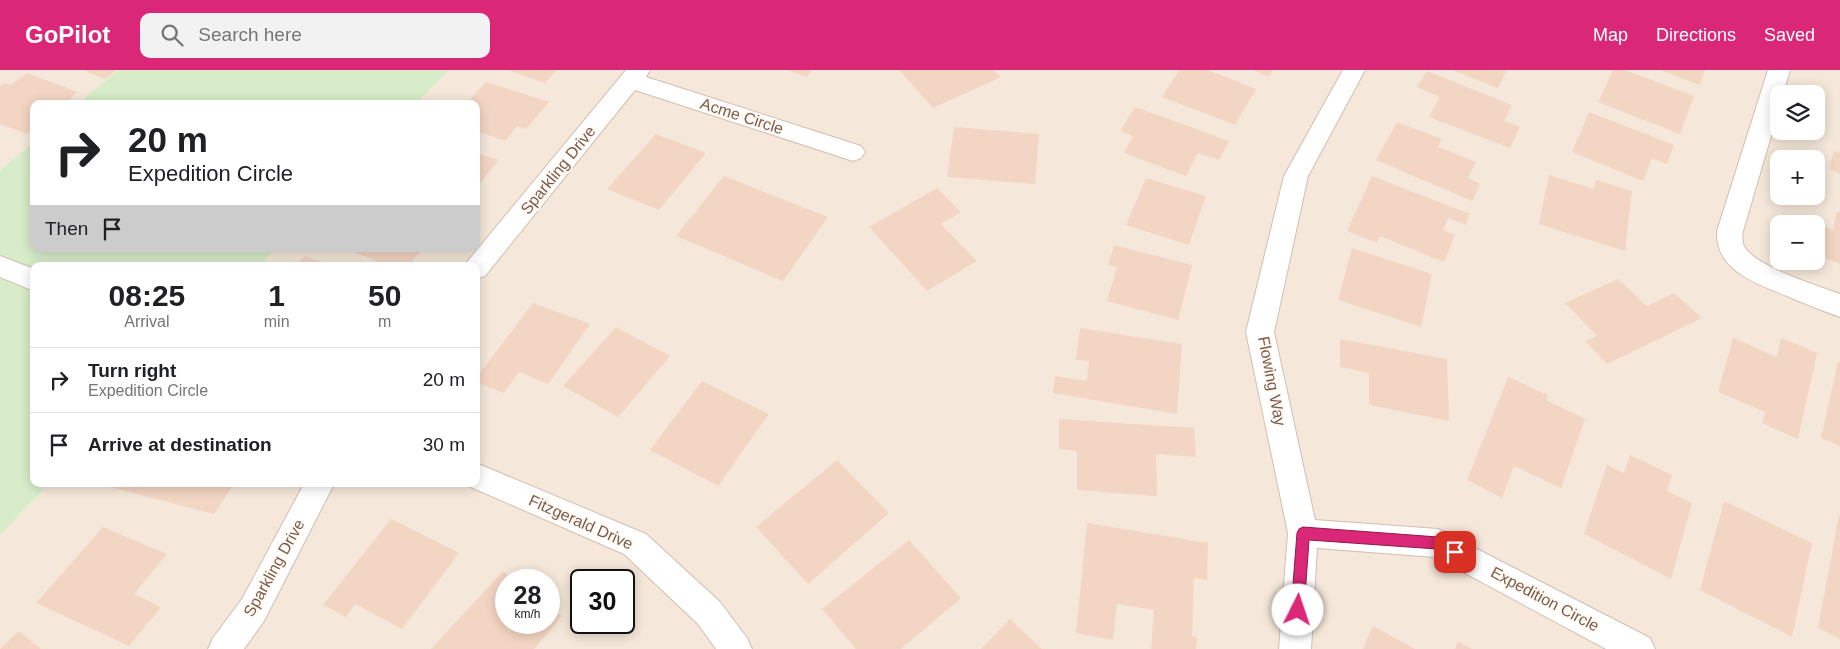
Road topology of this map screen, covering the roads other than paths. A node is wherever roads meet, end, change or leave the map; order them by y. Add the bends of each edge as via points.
1 (1354, 70) edge
2 (1779, 70) edge
3 (635, 75) edge
4 (853, 152) dead end
5 (480, 264) edge
6 (0, 266) edge
7 (30, 280) edge
8 (1840, 306) edge
9 (480, 478) edge
10 (317, 487) edge
11 (1303, 533) junction
12 (224, 649) edge
13 (736, 649) edge
14 (1295, 649) edge
15 (1639, 649) edge

1 - 11 street, Flowing Way via 1296,176 1260,332
2 - 8 street via 1730,232 1731,248 1757,272
3 - 4 street, Acme Circle
3 - 5 street, Sparkling Drive
6 - 7 street
9 - 13 street, Fitzgerald Drive via 634,544 710,613
10 - 12 street, Sparkling Drive via 253,610
11 - 14 street, Flowing Way
11 - 15 street, Expedition Circle via 1438,543

